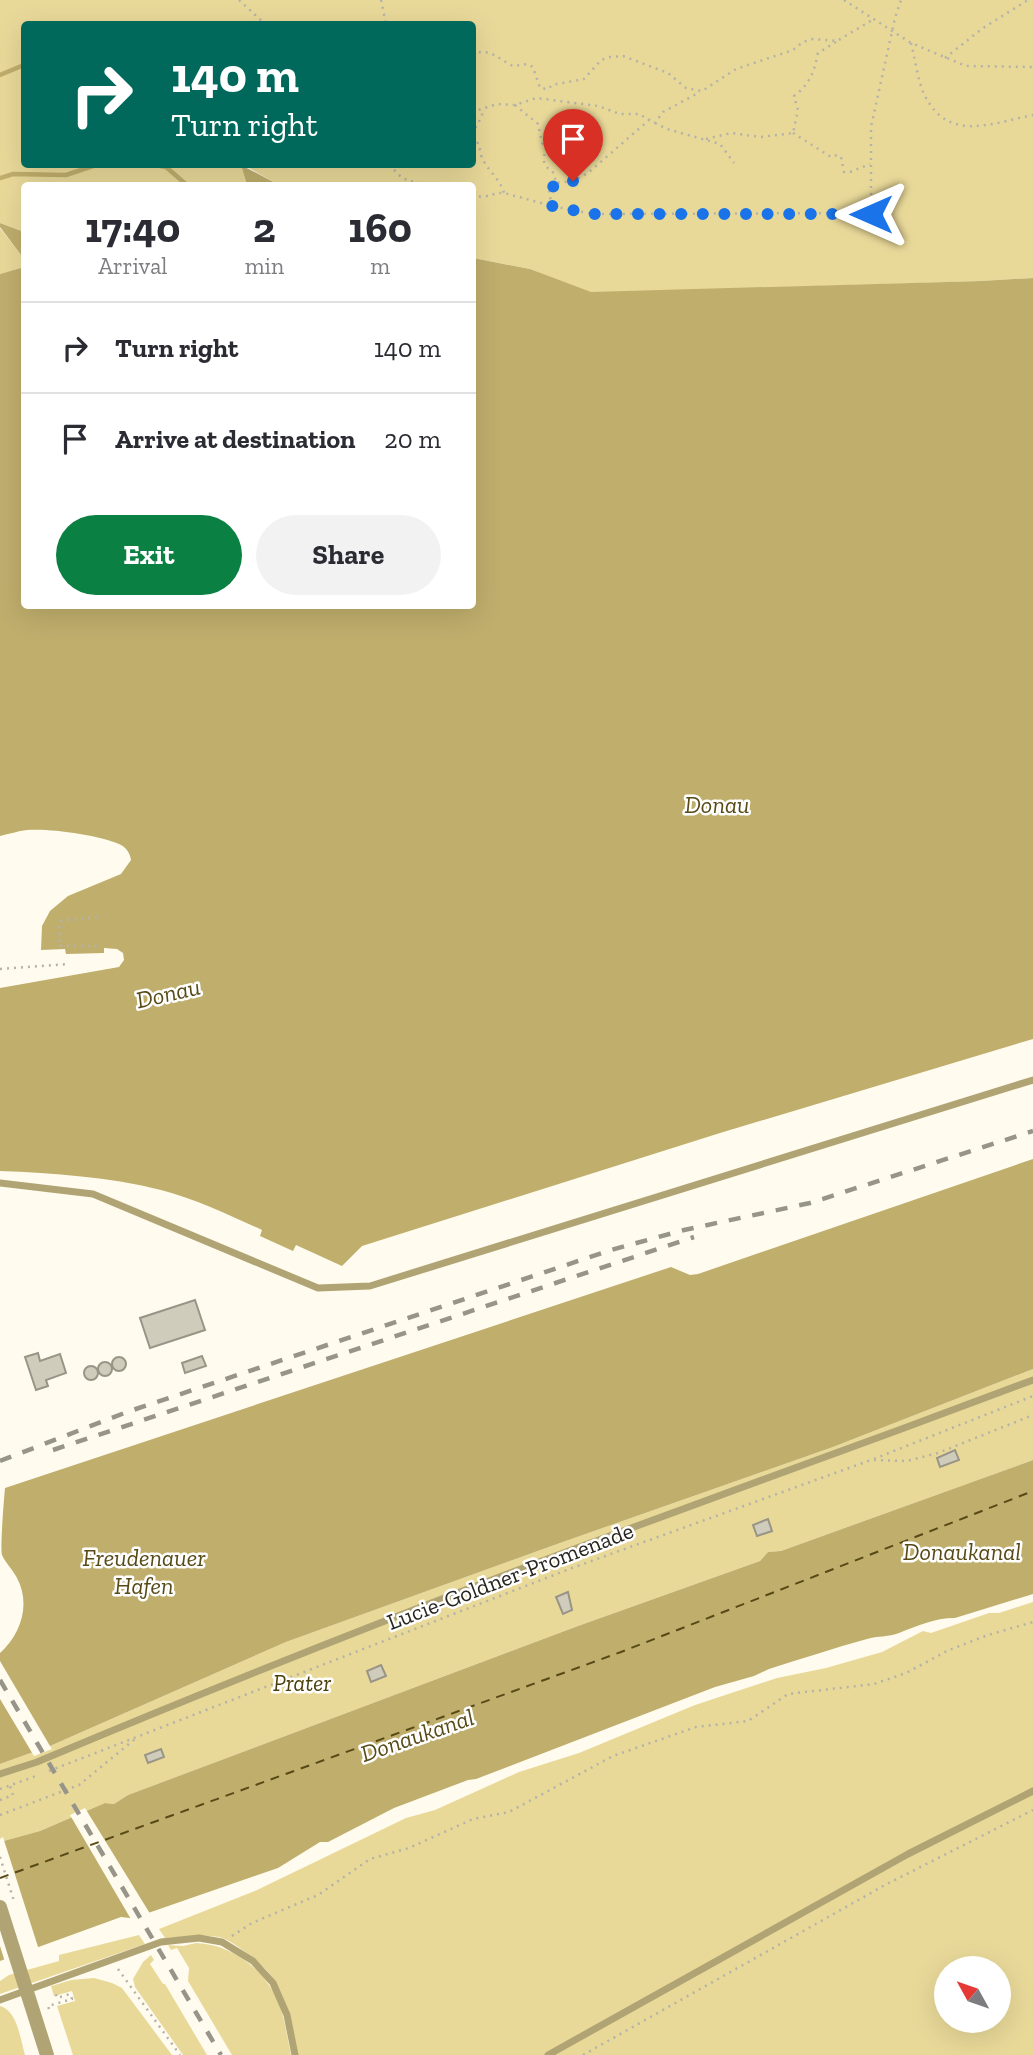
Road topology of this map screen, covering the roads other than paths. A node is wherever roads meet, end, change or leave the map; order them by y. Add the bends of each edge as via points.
1 (1033, 1080) edge
2 (0, 1184) edge
3 (1033, 1380) edge
4 (0, 1774) edge
5 (1033, 1791) edge
6 (0, 1907) edge
7 (0, 2000) edge
8 (47, 2055) edge
9 (295, 2055) edge
10 (548, 2055) edge

1 - 2 lane via 370,1286 318,1289 93,1194
3 - 4 lane via 584,1545
5 - 10 lane via 908,1854
6 - 8 street, bridge
7 - 9 lane via 161,1942 222,1942 253,1961 273,1983

